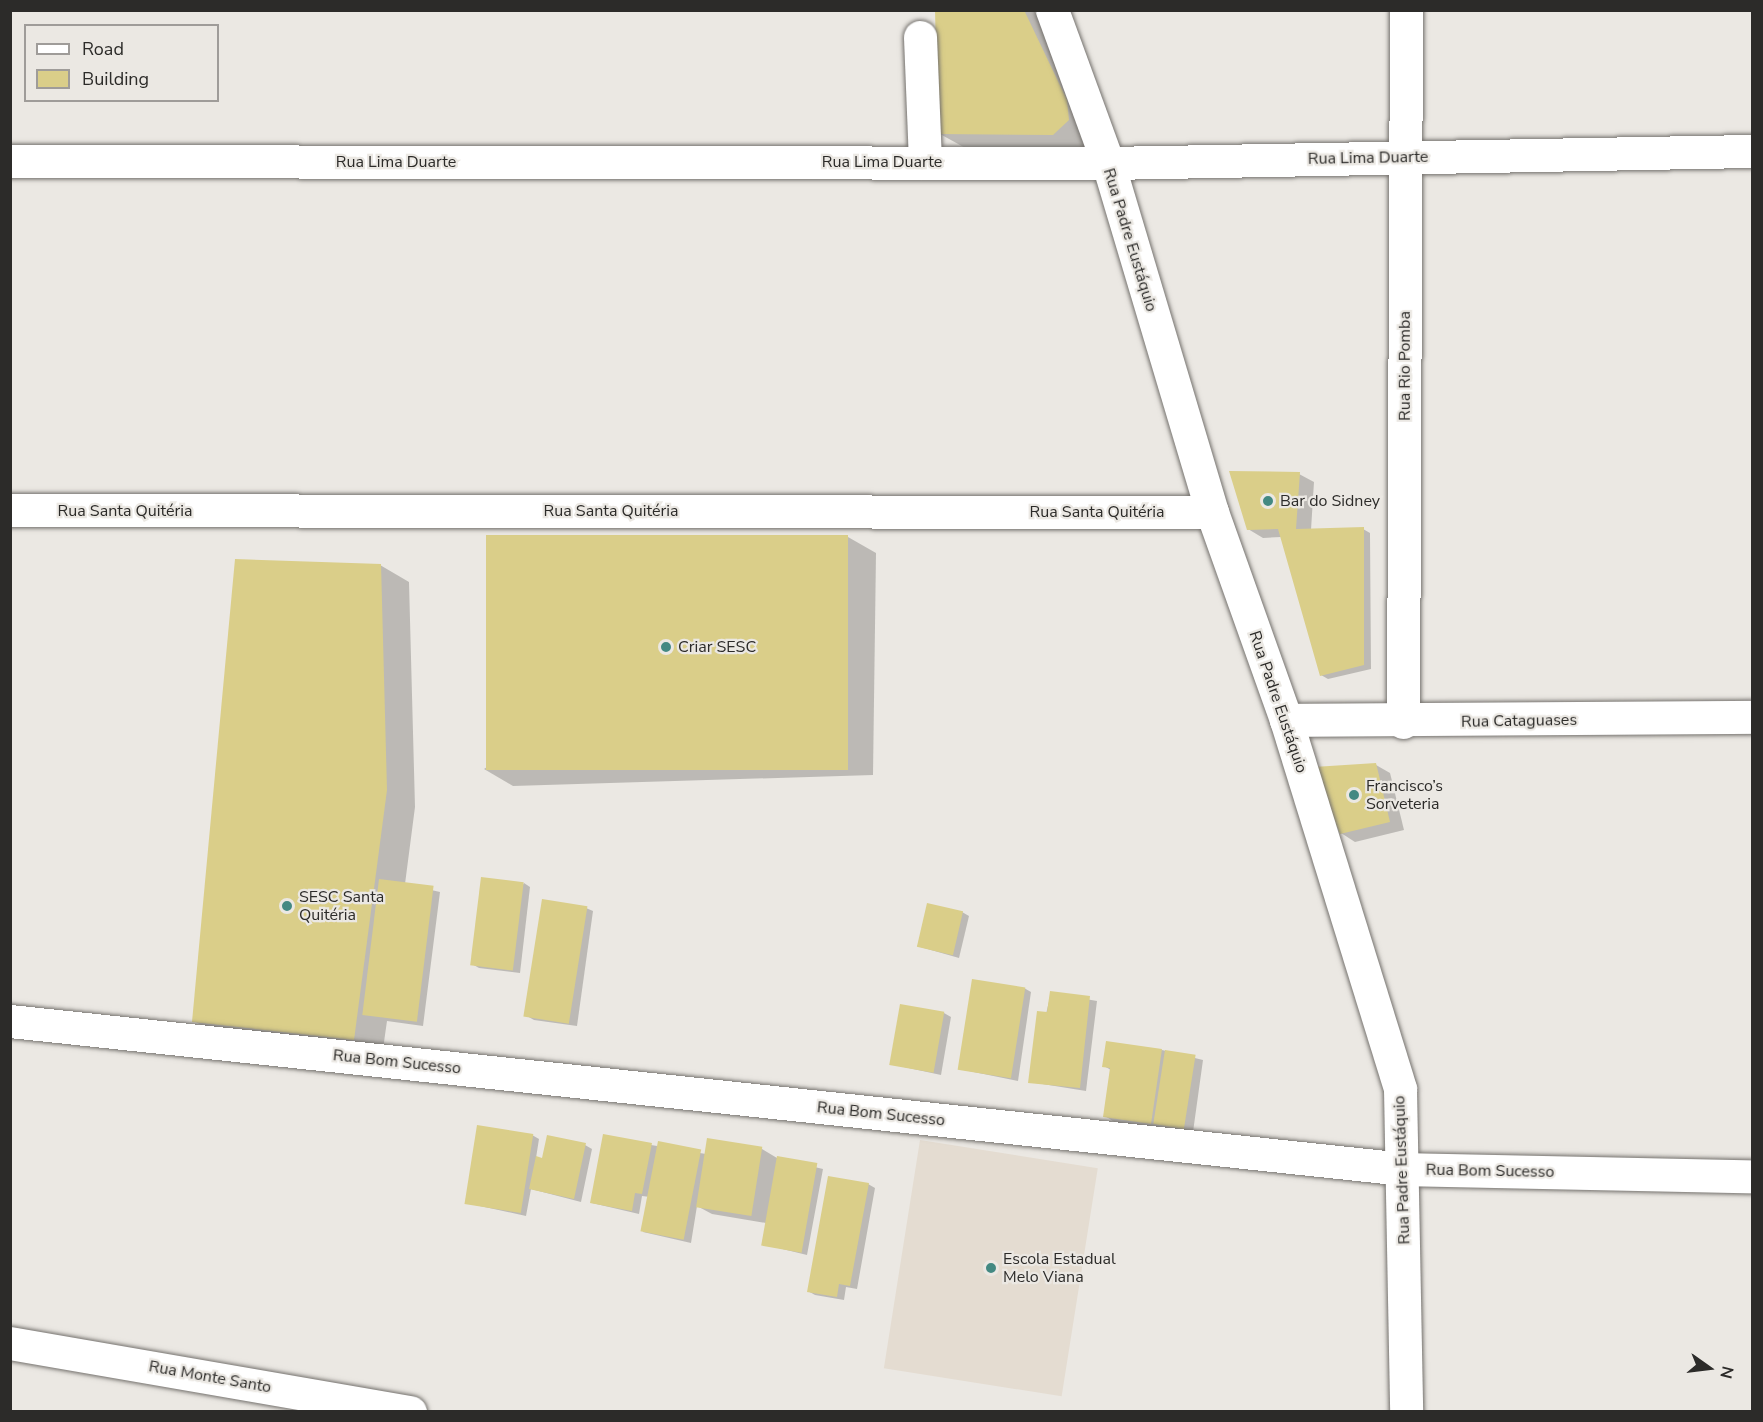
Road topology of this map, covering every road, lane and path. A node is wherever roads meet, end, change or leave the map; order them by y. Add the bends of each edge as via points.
1 (1052, 10) edge
2 (1406, 10) edge
3 (920, 37) dead end
4 (1752, 151) edge
5 (1407, 157) junction
6 (10, 161) edge
7 (925, 163) junction
8 (1108, 163) junction
9 (10, 510) edge
10 (1212, 512) junction
11 (1752, 717) edge
12 (1286, 720) junction
13 (1403, 722) junction
14 (10, 1021) edge
15 (1404, 1169) junction
16 (1752, 1176) edge
17 (10, 1343) edge
18 (410, 1412) edge
19 (1407, 1412) edge

1 - 8 street, Rua Padre Eustáquio
2 - 5 street, Rua Rio Pomba
3 - 7 street
4 - 5 street, Rua Lima Duarte
5 - 8 street, Rua Lima Duarte
5 - 13 street, Rua Rio Pomba
6 - 7 street, Rua Lima Duarte
7 - 8 street, Rua Lima Duarte
8 - 10 street, Rua Padre Eustáquio
9 - 10 street, Rua Santa Quitéria
10 - 12 street, Rua Padre Eustáquio
11 - 13 street, Rua Cataguases
12 - 13 street, Rua Cataguases
12 - 15 street, Rua Padre Eustáquio via 1400,1089
14 - 15 street, Rua Bom Sucesso
15 - 16 street, Rua Bom Sucesso
15 - 19 street, Rua Padre Eustáquio
17 - 18 street, Rua Monte Santo

